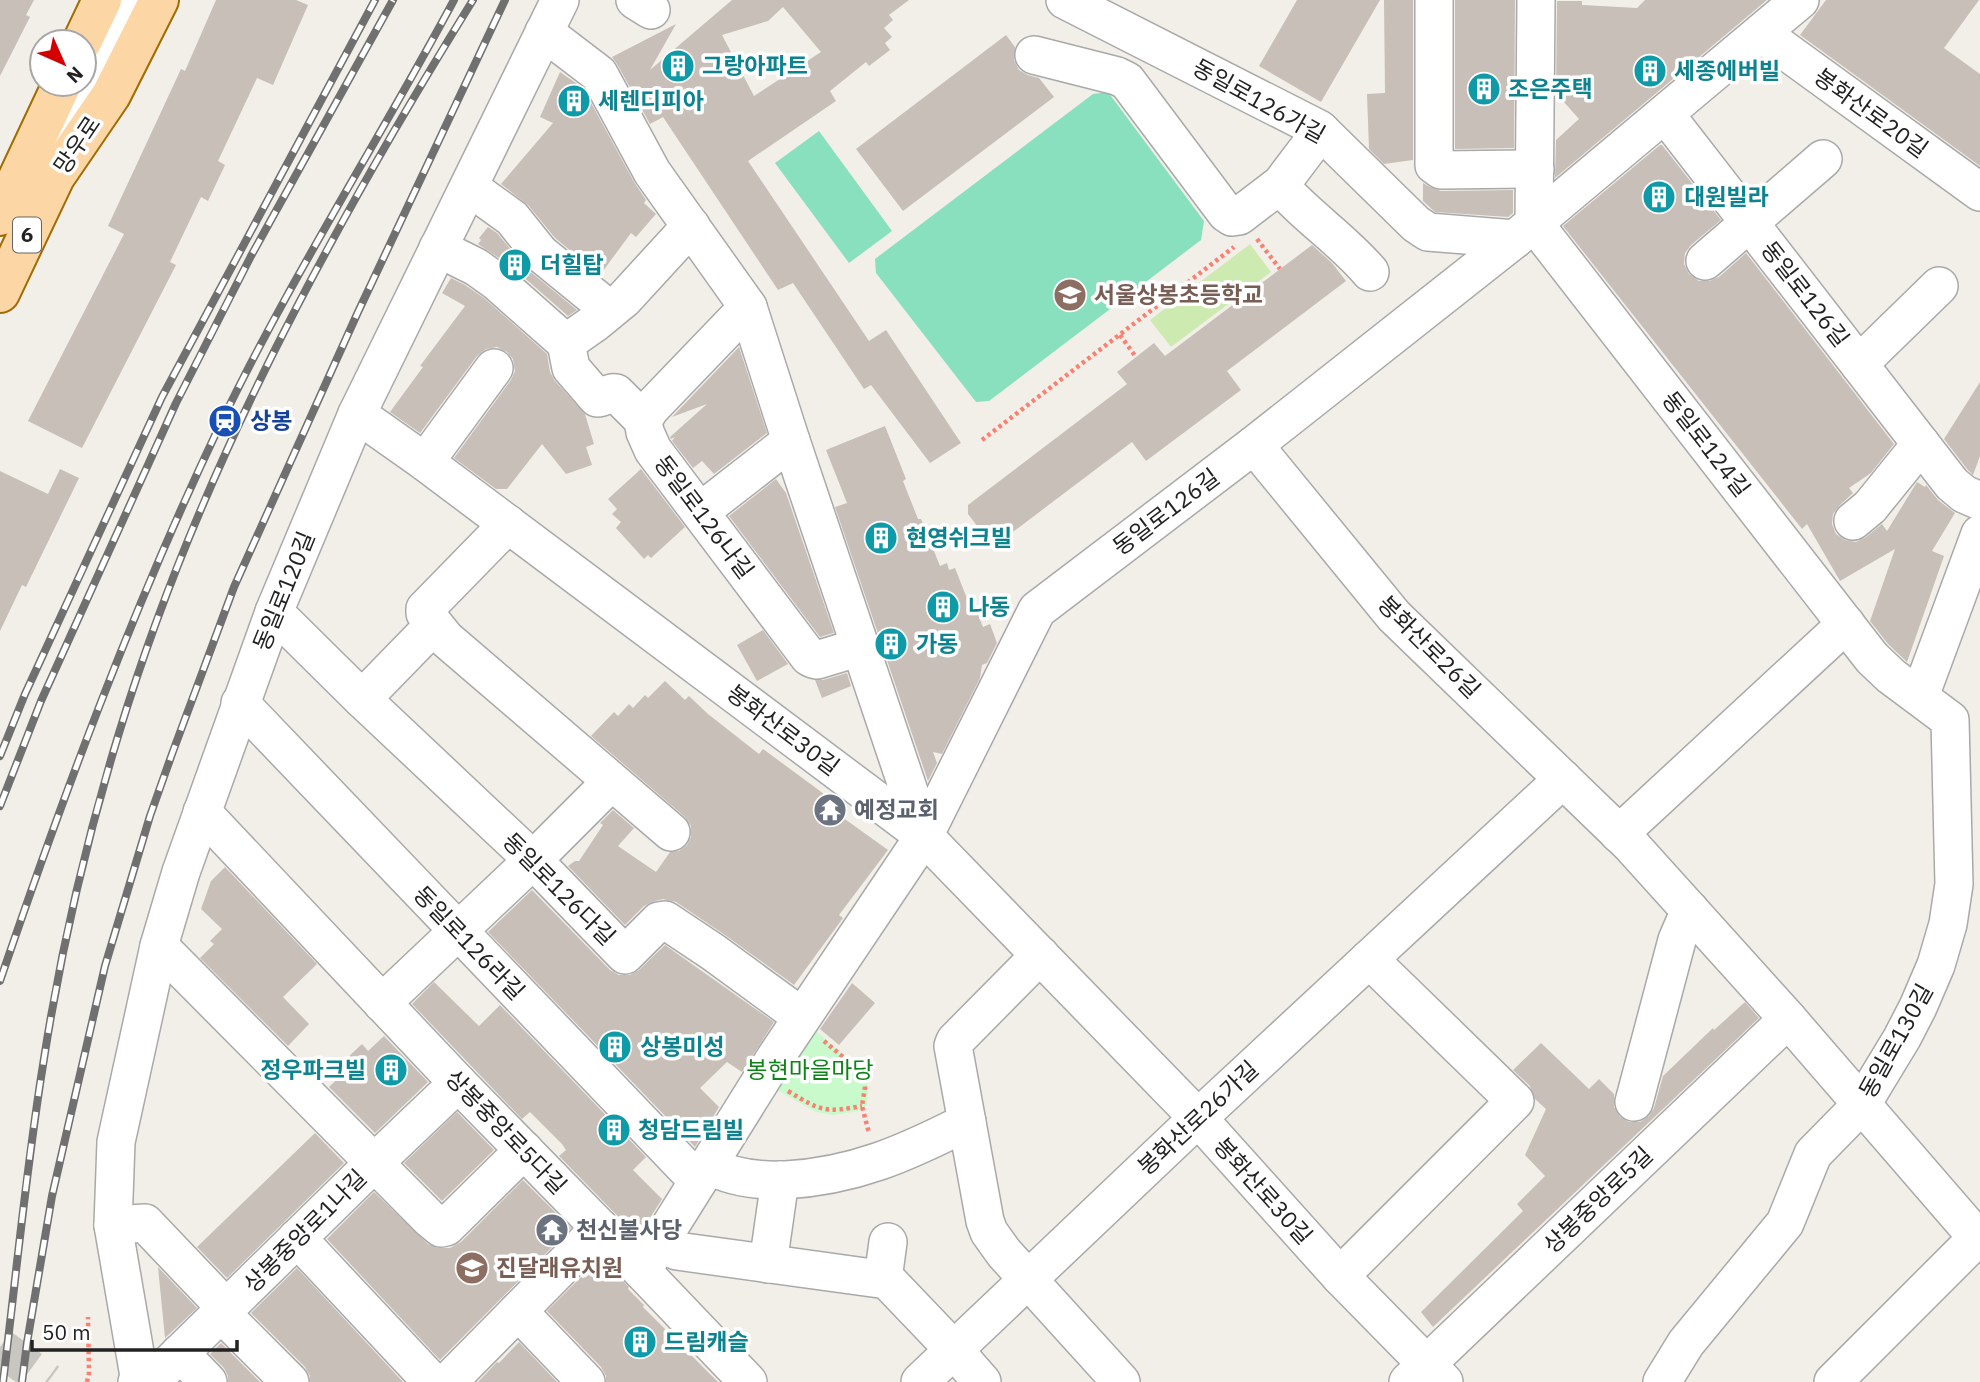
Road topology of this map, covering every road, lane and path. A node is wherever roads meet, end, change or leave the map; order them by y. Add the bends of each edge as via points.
1 (102, 0) edge
2 (125, 0) edge
3 (159, 0) edge
4 (587, 0) edge
5 (1065, 0) edge
6 (1114, 0) edge
7 (1129, 0) edge
8 (1433, 0) edge
9 (1536, 0) edge
10 (1800, 0) edge
11 (555, 26) edge
12 (89, 28) edge
13 (1761, 33) junction
14 (1034, 55) dead end
15 (55, 98) edge
16 (1665, 114) junction
17 (1321, 131) junction
18 (27, 158) edge
19 (1823, 159) dead end
20 (1535, 169) junction
21 (1280, 186) junction
22 (469, 187) junction
23 (1980, 192) edge
24 (0, 216) edge
25 (1750, 223) junction
26 (691, 226) junction
27 (1525, 231) junction
28 (1255, 238) dead end
29 (1243, 241) dead end
30 (438, 248) junction
31 (1705, 261) dead end
32 (1280, 269) dead end
33 (1370, 272) dead end
34 (1939, 286) dead end
35 (0, 293) edge
36 (748, 307) junction
37 (610, 310) junction
38 (1120, 335) junction
39 (566, 343) junction
40 (1136, 357) dead end
41 (1860, 364) junction
42 (494, 368) dead end
43 (357, 414) junction
44 (982, 440) dead end
45 (792, 441) junction
46 (1921, 444) junction
47 (1254, 445) junction
48 (643, 447) junction
49 (425, 462) junction
50 (1980, 501) edge
51 (701, 511) junction
52 (1853, 521) dead end
53 (508, 524) junction
54 (1980, 534) edge
55 (274, 612) junction
56 (1846, 624) junction
57 (434, 625) junction
58 (860, 647) junction
59 (1920, 696) junction
60 (362, 699) junction
61 (240, 703) junction
62 (1965, 729) edge
63 (1563, 779) junction
64 (611, 782) junction
65 (202, 812) junction
66 (671, 832) dead end
67 (1619, 834) junction
68 (924, 836) junction
69 (533, 860) junction
70 (1690, 911) junction
71 (458, 931) junction
72 (159, 946) junction
73 (1040, 955) junction
74 (1370, 959) junction
75 (382, 1003) junction
76 (800, 1019) junction
77 (1788, 1019) junction
78 (763, 1076) junction
79 (458, 1083) junction
80 (1634, 1102) dead end
81 (1862, 1104) junction
82 (862, 1106) junction
83 (1198, 1118) junction
84 (967, 1122) junction
85 (524, 1150) junction
86 (878, 1162) junction
87 (374, 1163) junction
88 (703, 1173) junction
89 (780, 1180) junction
90 (113, 1225) junction
91 (600, 1228) junction
92 (297, 1238) junction
93 (1978, 1240) edge
94 (888, 1242) dead end
95 (651, 1256) junction
96 (768, 1264) junction
97 (1340, 1276) junction
98 (883, 1279) junction
99 (1028, 1279) junction
100 (223, 1311) junction
101 (518, 1311) junction
102 (88, 1317) dead end
103 (954, 1350) junction
104 (180, 1353) junction
105 (1427, 1376) edge
106 (138, 1379) edge
107 (87, 1382) edge
108 (208, 1382) edge
109 (290, 1382) edge
110 (432, 1382) edge
111 (447, 1382) edge
112 (586, 1382) edge
113 (748, 1382) edge
114 (920, 1382) edge
115 (982, 1382) edge
116 (1121, 1382) edge
117 (1662, 1382) edge
118 (1833, 1382) edge

1 - 12 main road
2 - 18 street via 72,120
3 - 18 main road, 망우로 / 6 via 111,95
4 - 11 street, 동일로120길
5 - 17 street, 동일로126가길
6 - 7 street
8 - 20 street via 1434,165 1441,170
9 - 20 street
10 - 13 street, 동일로126길
11 - 22 street, 동일로120길
11 - 26 street via 599,74 652,172
13 - 16 street, 동일로126길
13 - 23 street, 봉화산로20길
14 - 21 street via 1127,81 1229,216 1239,216
15 - 18 main road, 망우로 / 6
16 - 25 street, 동일로126길
16 - 27 street, 동일로126길
17 - 21 street
17 - 27 street, 동일로126가길 via 1428,232
18 - 24 main road, 망우로 / 6
18 - 35 main road, 망우로 / 6
19 - 25 street, 동일로126길
20 - 27 street
21 - 33 street
22 - 30 street, 동일로120길
22 - 37 street via 512,218 540,253
25 - 31 street, 동일로126길
25 - 41 street, 동일로126길
26 - 36 street
26 - 37 street
27 - 47 street, 동일로126길
27 - 56 street, 동일로124길
28 - 32 path
29 - 38 path
30 - 39 street via 497,282
30 - 43 street, 동일로120길
34 - 41 street, 동일로126길
36 - 45 street
36 - 48 street via 650,409
37 - 39 street
38 - 40 path
38 - 44 path
39 - 48 street, 동일로126나길 via 572,368 597,398 616,393
41 - 46 street, 동일로126길
42 - 49 street
43 - 49 street, 봉화산로30길
43 - 55 street, 동일로120길
45 - 51 street
45 - 58 street
46 - 50 street, 동일로126길 via 1957,490
46 - 52 street via 1863,515
47 - 63 street, 봉화산로26길 via 1394,615
47 - 68 street, 동일로126길 via 1037,610
48 - 51 street, 동일로126나길
49 - 53 street, 봉화산로30길
51 - 58 street, 동일로126나길 via 809,657 817,660
53 - 57 street via 425,609
53 - 68 street, 봉화산로30길
54 - 59 street
55 - 60 street, 동일로126다길
55 - 61 street, 동일로120길
56 - 59 street, 동일로124길 via 1872,658
56 - 67 street
57 - 60 street
57 - 64 street
58 - 68 street
59 - 62 street, 동일로130길
60 - 69 street, 동일로126다길
61 - 65 street, 동일로120길
61 - 71 street, 동일로126라길
62 - 81 street, 동일로130길 via 1948,925 1918,1007
63 - 67 street, 봉화산로26길
63 - 74 street, 봉화산로26가길
64 - 66 street
64 - 69 street
65 - 72 street, 동일로120길
65 - 75 street, 상봉중앙로5다길
67 - 70 street, 봉화산로26길
68 - 73 street, 봉화산로30길
68 - 76 street, 동일로126길
69 - 71 street
69 - 76 street, 동일로126다길 via 625,956 665,920
70 - 77 street, 봉화산로26길
70 - 80 street via 1676,940
71 - 75 street
71 - 88 street, 동일로126라길
72 - 87 street
72 - 90 street, 동일로120길 via 116,1142
73 - 83 street, 봉화산로30길
73 - 84 street via 955,1041
74 - 83 street, 봉화산로26가길
74 - 97 street via 1515,1101
75 - 79 street, 상봉중앙로5다길
76 - 78 street, 동일로126길
76 - 82 path via 861,1074 865,1083
77 - 81 street, 봉화산로26길
77 - 105 street, 상봉중앙로5길
78 - 82 path via 818,1108 835,1111
78 - 88 street, 동일로126길
79 - 85 street, 상봉중앙로5다길
79 - 87 street, 상봉중앙로1나길
81 - 93 street, 봉화산로26길
81 - 117 street, 동일로130길 via 1814,1154 1785,1223 1686,1343
82 - 86 path
83 - 97 street, 봉화산로30길
83 - 99 street, 봉화산로26가길
84 - 86 street
84 - 99 street via 989,1232
85 - 87 street, 상봉중앙로1나길 via 441,1228
85 - 91 street, 상봉중앙로5다길
86 - 89 street via 835,1175
87 - 92 street, 상봉중앙로1나길
88 - 89 street
88 - 95 street, 동일로126길
89 - 96 street
90 - 100 street via 145,1223
90 - 106 street, 동일로120길
91 - 95 street, 상봉중앙로5다길
91 - 101 street
92 - 100 street, 상봉중앙로1나길
92 - 110 street
93 - 118 street
94 - 98 street
95 - 96 street via 677,1251
95 - 113 street, 상봉중앙로5다길
96 - 98 street
97 - 105 street, 봉화산로30길
98 - 103 street
99 - 103 street, 봉화산로26가길
99 - 116 street
100 - 104 street, 상봉중앙로1나길
100 - 109 street
101 - 111 street
101 - 112 street
102 - 107 path
103 - 114 street, 봉화산로26가길
103 - 115 street
104 - 106 street, 상봉중앙로1나길 via 165,1368
104 - 108 street

